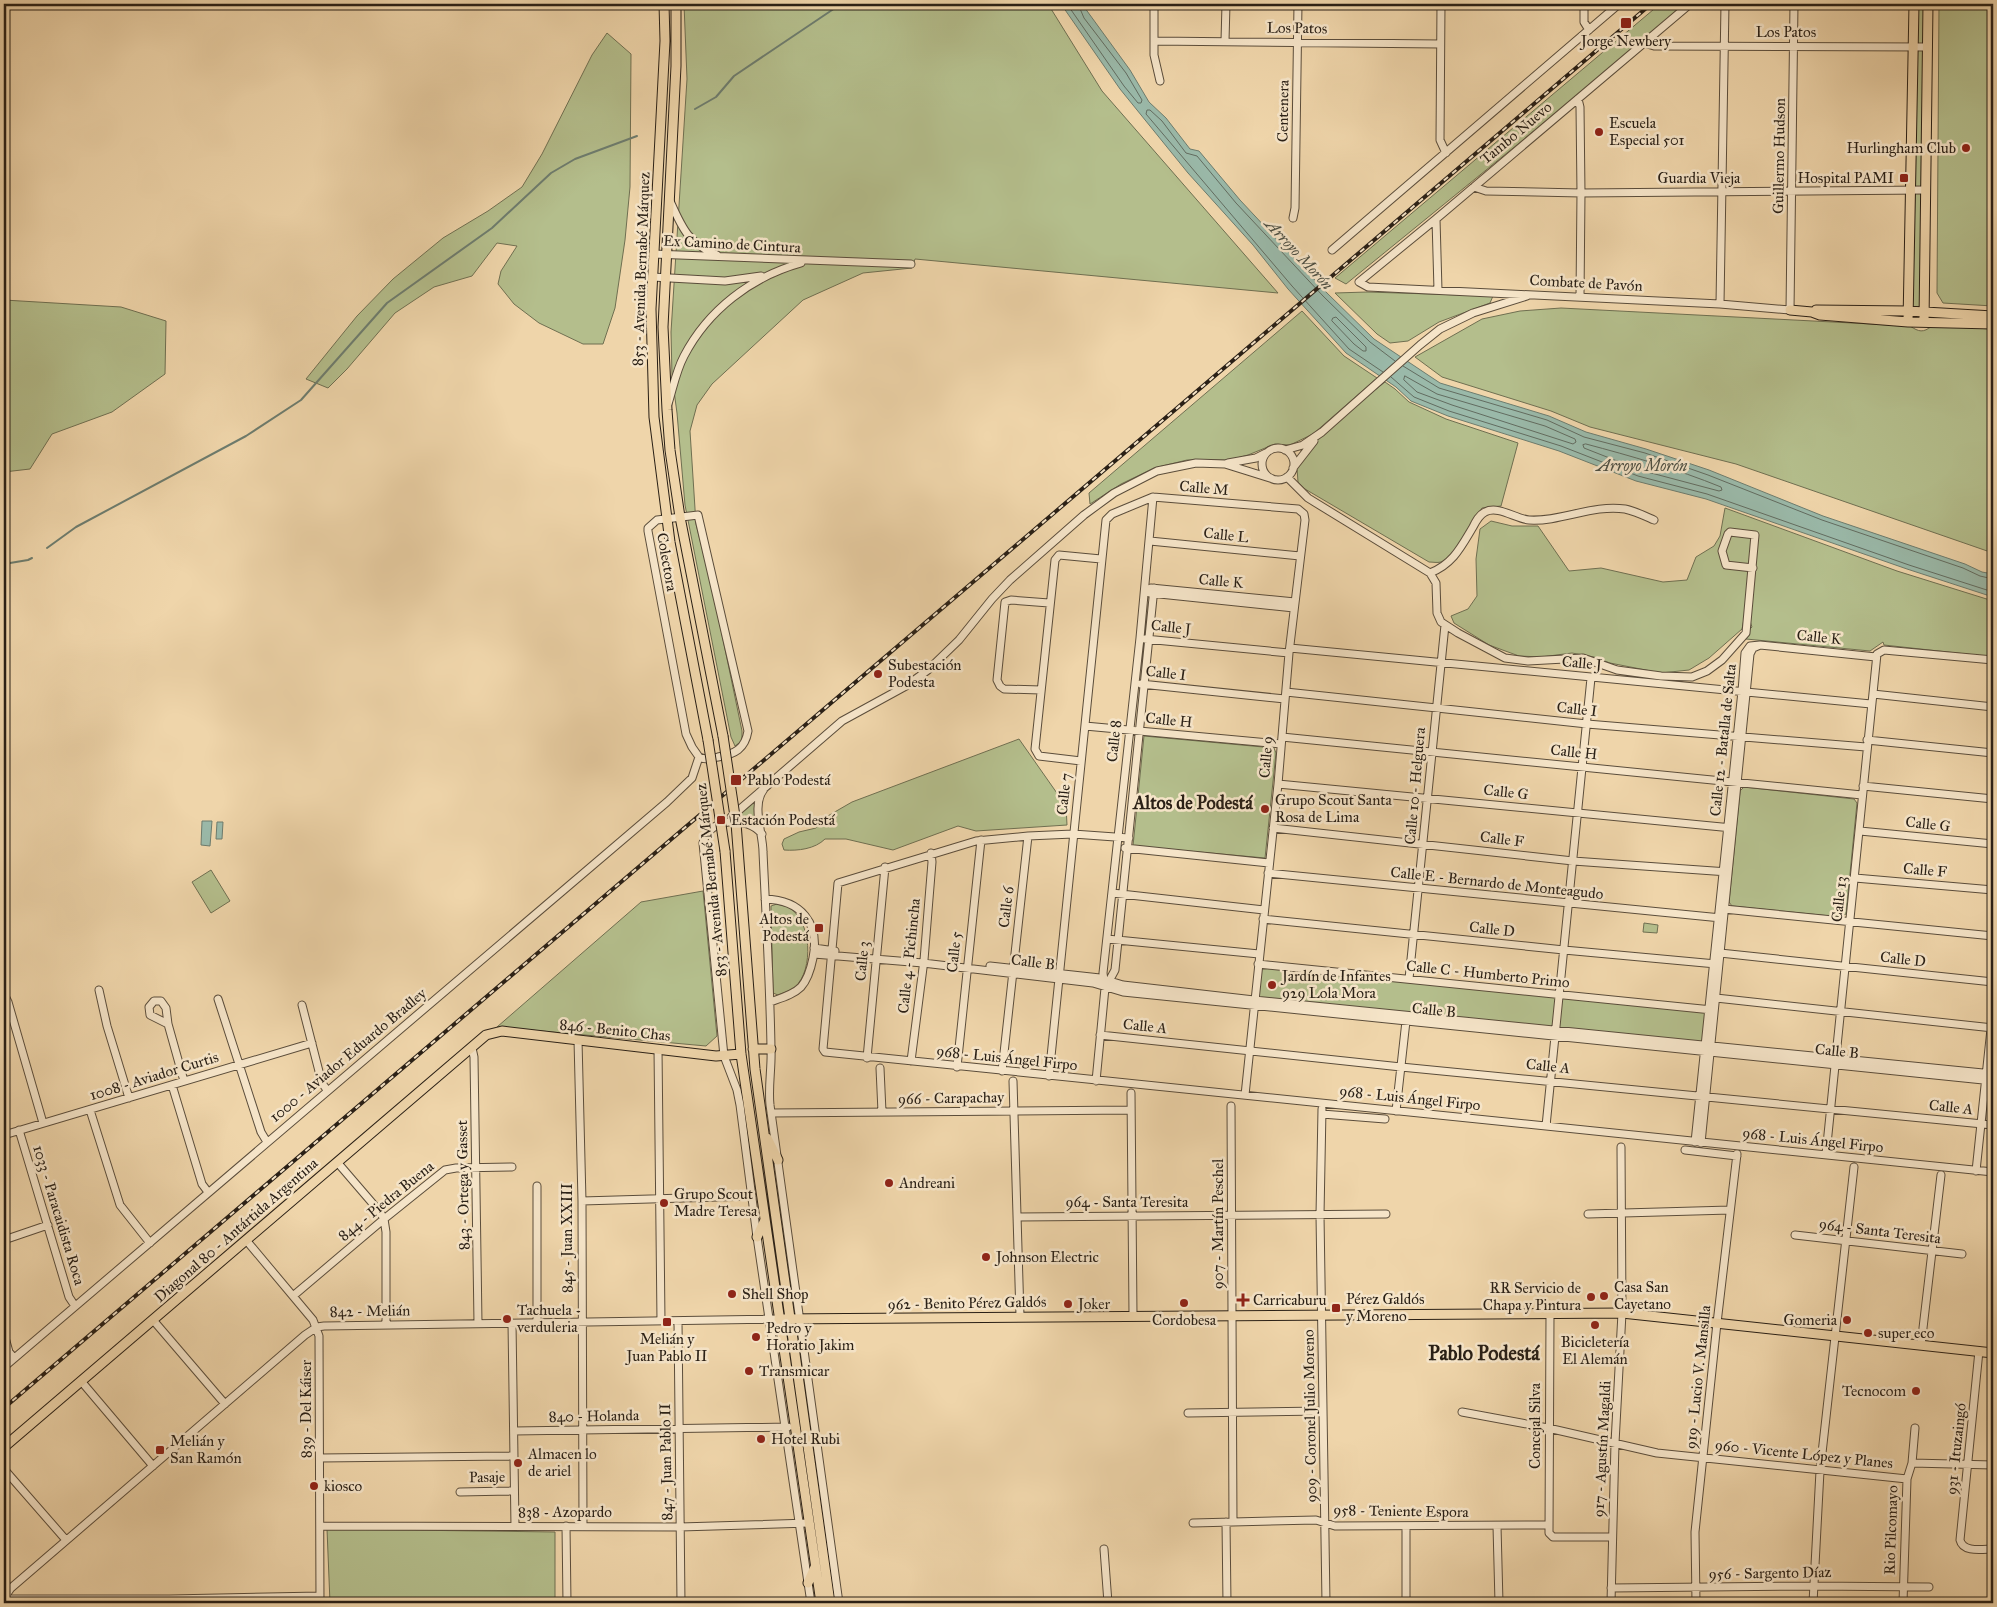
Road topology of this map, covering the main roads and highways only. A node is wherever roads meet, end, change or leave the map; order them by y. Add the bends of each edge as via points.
1 (1914, 4) edge
2 (1928, 4) edge
3 (664, 7) edge
4 (676, 8) edge
5 (1790, 310) road end
6 (1908, 311) junction
7 (1812, 312) junction
8 (1924, 312) junction
9 (1993, 316) edge
10 (1908, 322) junction
11 (1924, 322) junction
12 (1993, 324) edge
13 (486, 1035) joint
14 (753, 1049) junction
15 (772, 1049) road end
16 (741, 1054) junction
17 (762, 1130) junction
18 (778, 1160) road end
19 (765, 1220) junction
20 (757, 1237) road end
21 (789, 1318) junction
22 (774, 1319) junction
23 (1993, 1353) edge
24 (4, 1447) edge
25 (815, 1566) junction
26 (808, 1583) road end
27 (821, 1603) edge
28 (830, 1603) edge

1 - 6 main road
2 - 8 main road
3 - 4 main road
3 - 16 main road, 853 - Avenida Bernabé Márquez, bridge via 652,277 652,387 666,519 708,740 725,851
4 - 14 main road, 853 - Avenida Bernabé Márquez, bridge via 663,351 667,410 680,516 723,736 736,823
5 - 7 main road, Combate de Pavón
6 - 7 main road, Combate de Pavón via 1820,309
6 - 8 main road, Combate de Pavón
6 - 10 main road
7 - 10 main road, Combate de Pavón
8 - 9 main road, Combate de Pavón
8 - 11 main road
10 - 11 main road, Combate de Pavón
11 - 12 main road, Combate de Pavón
13 - 16 main road, 846 - Benito Chas via 502,1031 724,1056
13 - 24 main road, Diagonal 80 - Antártida Argentina
14 - 15 main road
14 - 17 main road, 853 - Avenida Bernabé Márquez
16 - 19 main road, 853 - Avenida Bernabé Márquez
17 - 18 main road
17 - 21 main road, 853 - Avenida Bernabé Márquez
19 - 20 main road
19 - 22 main road, 853 - Avenida Bernabé Márquez
21 - 22 main road, 962 - Benito Pérez Galdós
21 - 23 main road, 962 - Benito Pérez Galdós via 1622,1313
21 - 28 main road, 853 - Avenida Bernabé Márquez
22 - 25 main road, 853 - Avenida Bernabé Márquez via 795,1426
25 - 26 main road
25 - 27 main road, 853 - Avenida Bernabé Márquez

